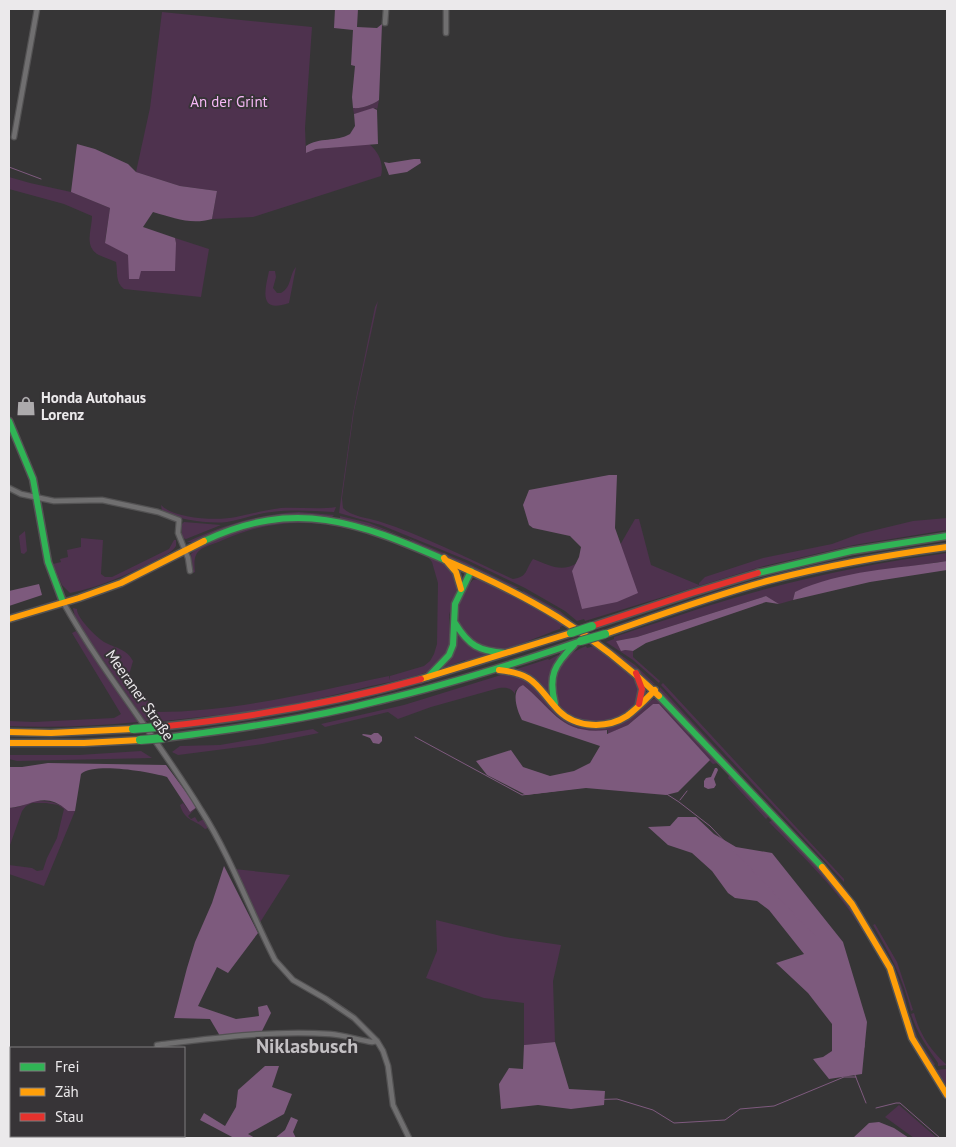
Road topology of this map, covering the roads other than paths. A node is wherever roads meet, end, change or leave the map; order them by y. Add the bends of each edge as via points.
1 (37, 9) edge
2 (386, 9) edge
3 (446, 9) edge
4 (385, 23) dead end
5 (446, 33) dead end
6 (14, 137) dead end
7 (9, 421) edge
8 (9, 488) edge
9 (37, 498) junction
10 (947, 536) edge
11 (947, 547) edge
12 (185, 551) junction
13 (444, 558) junction
14 (190, 571) dead end
15 (471, 571) junction
16 (461, 591) junction
17 (63, 602) junction
18 (9, 619) edge
19 (454, 622) junction
20 (578, 642) junction
21 (510, 654) junction
22 (494, 670) junction
23 (636, 673) junction
24 (426, 678) junction
25 (654, 690) junction
26 (638, 706) junction
27 (557, 708) junction
28 (9, 732) edge
29 (9, 743) edge
30 (377, 1041) junction
31 (157, 1045) dead end
32 (947, 1095) edge
33 (409, 1138) edge

1 - 6 street
2 - 4 street
3 - 5 street
7 - 9 main road, Meeraner Straße via 33,479
8 - 9 street
9 - 12 street via 102,500 158,512 179,520 178,533
9 - 17 main road, Meeraner Straße via 48,562
10 - 21 main road, bridge via 794,564 718,585
11 - 20 main road, bridge via 797,574 726,593
12 - 13 main road via 236,528 261,521 301,517 361,525
12 - 14 street
12 - 17 main road via 118,584
13 - 15 main road
13 - 16 main road via 456,570
15 - 16 main road
15 - 23 main road via 559,616
16 - 19 main road via 455,604
17 - 18 main road
17 - 30 street, Meeraner Straße via 202,812 275,960 293,980 354,1018
19 - 21 main road via 475,648
19 - 24 main road via 449,655
20 - 22 main road
20 - 27 main road via 553,670 551,688
21 - 24 main road
22 - 27 main road via 523,673 533,679
22 - 29 main road, bridge via 342,711 256,727 140,740
23 - 25 main road
23 - 26 main road via 642,689
24 - 28 main road, bridge via 275,713 201,724 51,733
25 - 26 main road
25 - 32 main road via 820,865 847,898 890,968 910,1033
26 - 27 main road via 624,717 599,725 582,724 566,717
30 - 31 street via 332,1034 292,1034 222,1037
30 - 33 street via 388,1066 393,1105

